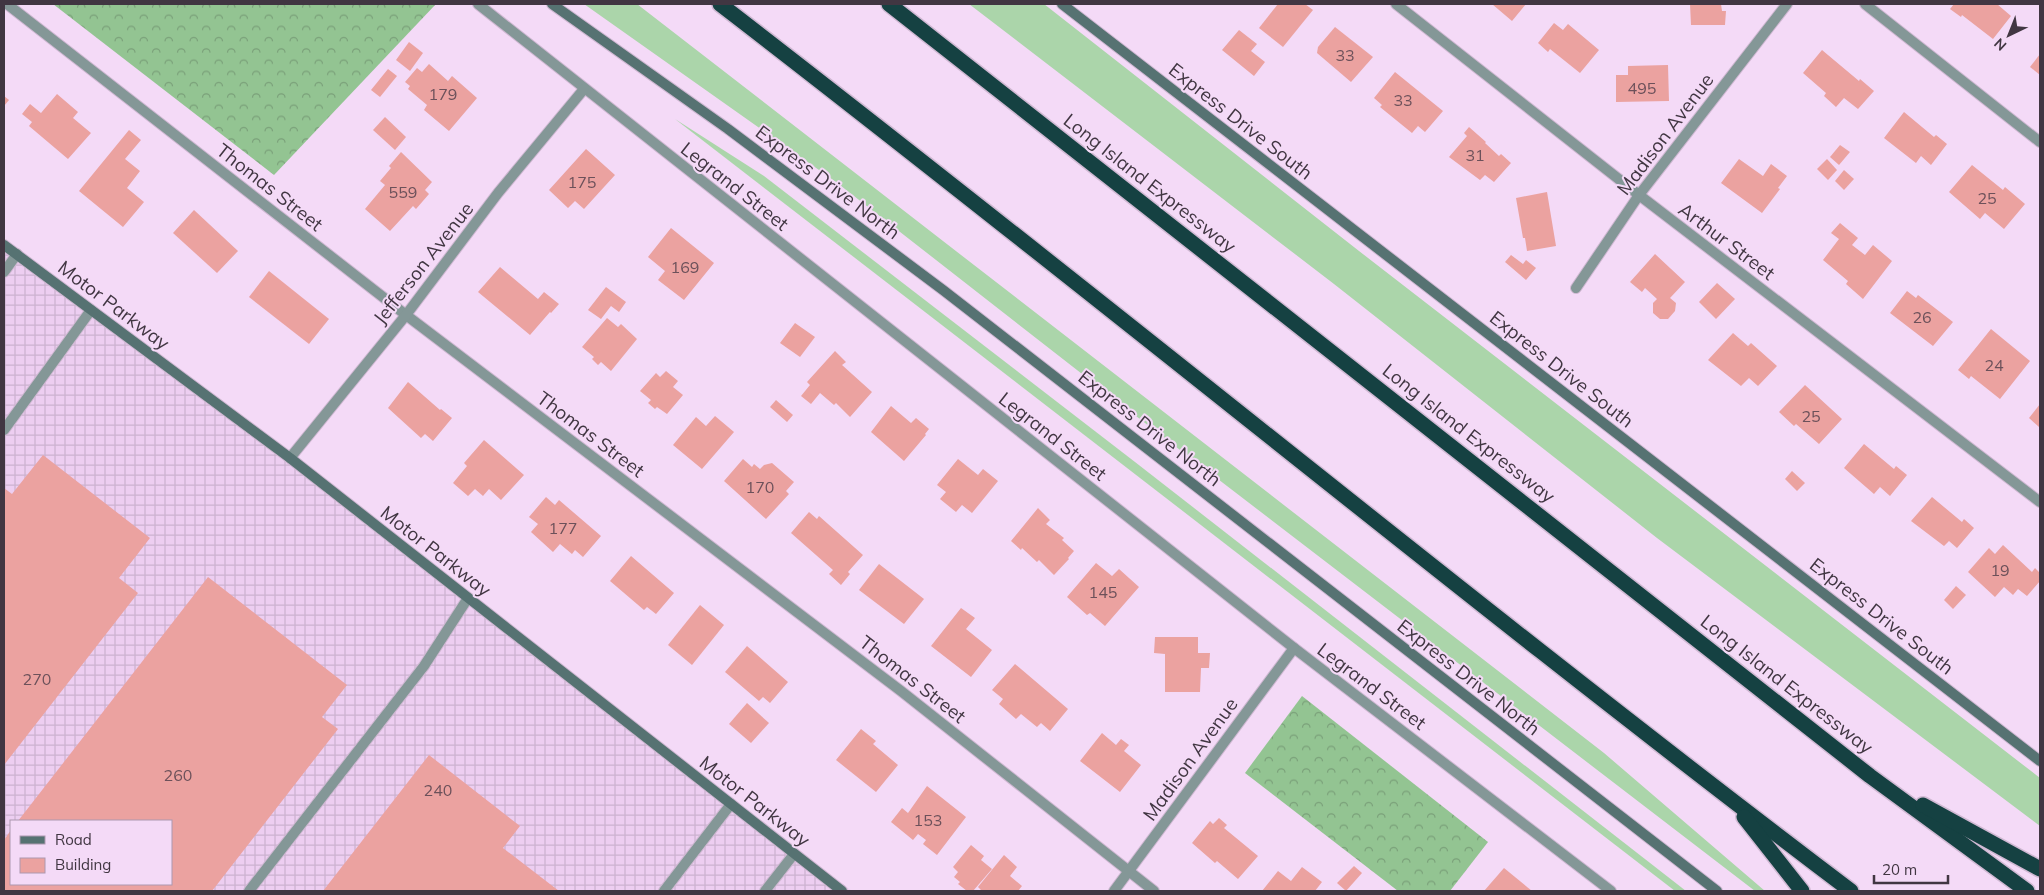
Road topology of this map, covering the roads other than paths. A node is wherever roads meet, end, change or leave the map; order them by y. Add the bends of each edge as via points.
1 (7, 4) edge
2 (478, 4) edge
3 (552, 4) edge
4 (720, 4) edge
5 (889, 4) edge
6 (1062, 4) edge
7 (1396, 4) edge
8 (1787, 4) edge
9 (1865, 4) edge
10 (584, 89) junction
11 (2040, 142) edge
12 (1639, 195) junction
13 (4, 245) edge
14 (17, 254) junction
15 (4, 272) edge
16 (1576, 288) dead end
17 (91, 310) junction
18 (406, 315) junction
19 (4, 430) edge
20 (290, 458) junction
21 (2040, 502) edge
22 (468, 598) junction
23 (1294, 648) junction
24 (2040, 761) edge
25 (1870, 776) junction
26 (1731, 800) junction
27 (731, 804) junction
28 (794, 854) junction
29 (2040, 870) edge
30 (1128, 872) junction
31 (249, 891) edge
32 (664, 891) edge
33 (766, 891) edge
34 (842, 891) edge
35 (1114, 891) edge
36 (1154, 891) edge
37 (1612, 891) edge
38 (1717, 891) edge
39 (1802, 891) edge
40 (1851, 891) edge
41 (2027, 891) edge

1 - 18 street, Thomas Street
2 - 10 street, Legrand Street
3 - 38 main road, Express Drive North via 728,129 943,290
4 - 26 highway
5 - 25 highway, Long Island Expressway
6 - 24 main road, Express Drive South
7 - 12 street, Arthur Street
8 - 12 street, Madison Avenue
9 - 11 street
10 - 18 street, Jefferson Avenue via 498,193
10 - 23 street, Legrand Street
12 - 16 street, Madison Avenue
12 - 21 street, Arthur Street
13 - 14 main road, Motor Parkway
14 - 15 street
14 - 17 main road, Motor Parkway
17 - 19 street
17 - 20 main road, Motor Parkway
18 - 20 street, Jefferson Avenue
18 - 30 street, Thomas Street via 901,691
20 - 22 main road, Motor Parkway
22 - 27 main road, Motor Parkway
22 - 31 street via 424,666
23 - 30 street, Madison Avenue
23 - 37 street, Legrand Street
25 - 29 highway
25 - 41 highway, Long Island Expressway
26 - 39 highway
26 - 40 highway
27 - 28 main road, Motor Parkway
27 - 32 street
28 - 33 street
28 - 34 main road, Motor Parkway
30 - 35 street, Madison Avenue
30 - 36 street, Thomas Street

